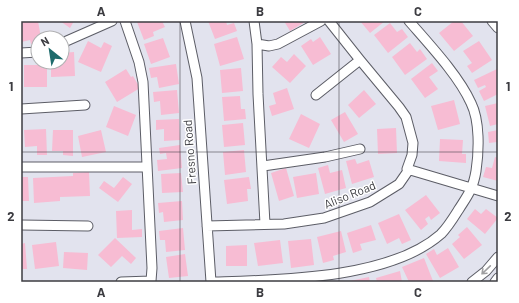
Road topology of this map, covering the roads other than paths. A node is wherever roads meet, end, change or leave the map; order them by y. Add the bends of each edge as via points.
1 (112, 21) edge
2 (126, 21) edge
3 (185, 21) edge
4 (254, 21) edge
5 (321, 21) edge
6 (329, 21) edge
7 (409, 21) edge
8 (492, 21) edge
9 (498, 28) edge
10 (70, 39) edge
11 (257, 44) junction
12 (360, 60) junction
13 (316, 95) dead end
14 (85, 105) dead end
15 (21, 109) edge
16 (360, 149) dead end
17 (147, 166) junction
18 (263, 166) junction
19 (21, 167) edge
20 (407, 169) junction
21 (472, 188) junction
22 (498, 196) edge
23 (265, 224) junction
24 (21, 225) edge
25 (88, 226) dead end
26 (207, 226) junction
27 (498, 257) edge
28 (120, 282) edge
29 (211, 282) edge
30 (215, 282) edge
31 (472, 282) edge

1 - 10 street
2 - 17 street via 143,82
3 - 26 street, Fresno Road via 197,78
4 - 11 street
5 - 11 street via 278,44
6 - 12 street, Aliso Road
7 - 21 street via 450,70 472,103 479,143
8 - 9 street
11 - 18 street
12 - 13 street
12 - 20 street, Aliso Road via 406,117 413,143
14 - 15 street
16 - 18 street
17 - 19 street
17 - 28 street via 152,250 151,281
18 - 23 street
20 - 21 street
20 - 23 street, Aliso Road via 408,172 399,184 370,202 324,218
21 - 22 street
21 - 30 street via 442,233 406,256 360,270 276,280
23 - 26 street, Aliso Road
24 - 25 street
26 - 29 street, Fresno Road
27 -> 31 street

